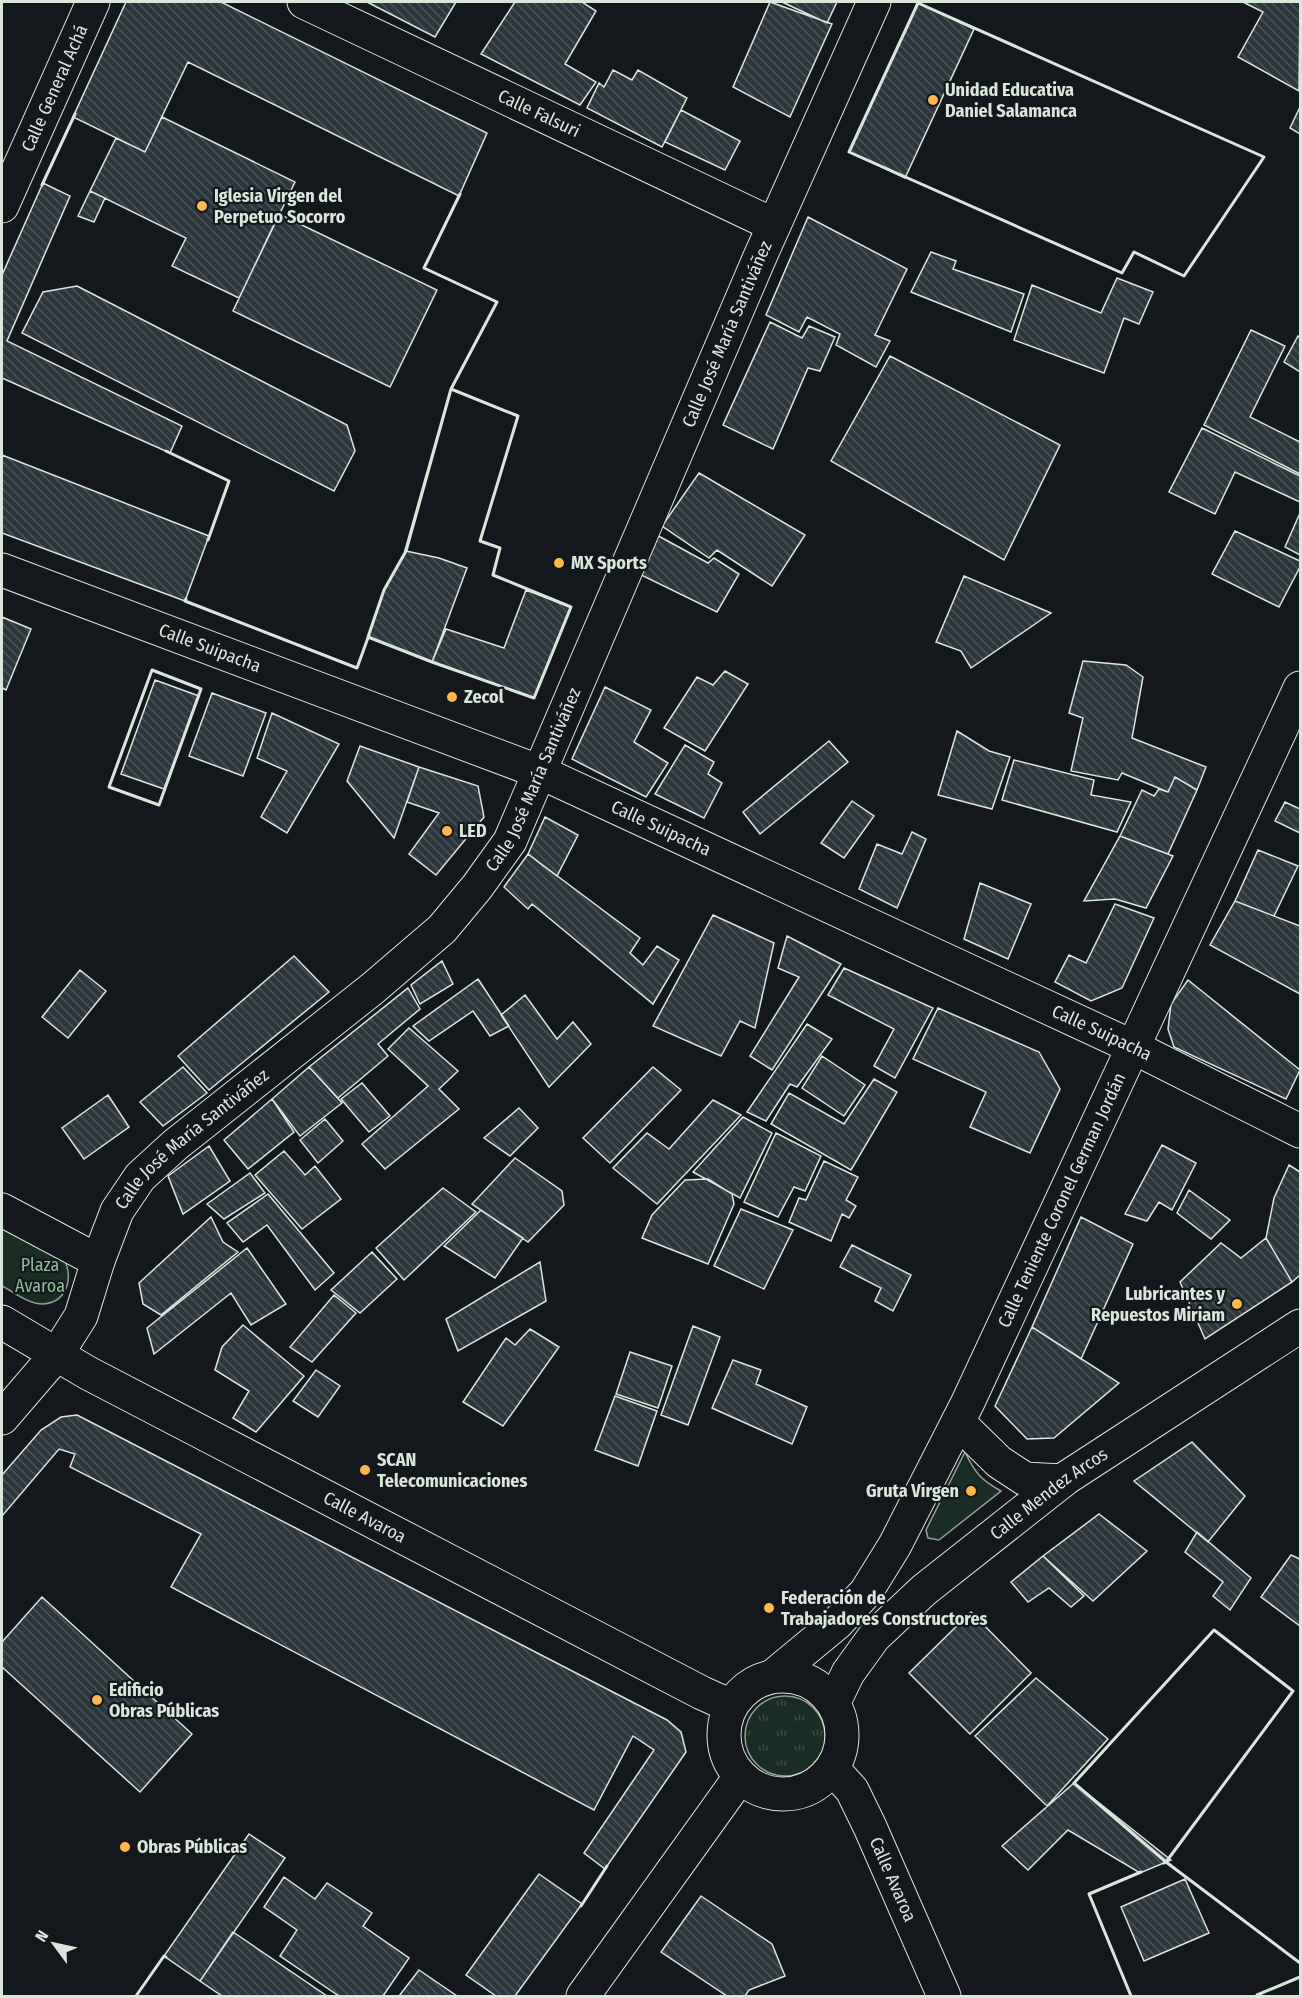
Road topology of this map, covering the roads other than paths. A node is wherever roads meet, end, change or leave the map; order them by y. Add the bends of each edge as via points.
1 (93, 2) edge
2 (304, 2) edge
3 (874, 2) edge
4 (2, 207) edge
5 (774, 225) junction
6 (2, 570) edge
7 (1300, 688) edge
8 (540, 772) junction
9 (1133, 1047) junction
10 (1300, 1131) edge
11 (2, 1210) edge
12 (98, 1261) junction
13 (2, 1322) edge
14 (1300, 1326) edge
15 (57, 1354) junction
16 (2, 1418) edge
17 (958, 1422) junction
18 (1062, 1480) junction
19 (773, 1676) junction
20 (834, 1702) junction
21 (731, 1706) junction
22 (832, 1768) junction
23 (740, 1777) junction
24 (583, 1996) edge
25 (944, 1996) edge

1 - 4 street, Calle General Achá
2 - 5 street, Calle Falsuri
3 - 5 street, Calle José María Santiváñez
5 - 8 street, Calle José María Santiváñez
6 - 8 street, Calle Suipacha
7 - 9 street, Calle Teniente Coronel German Jordán
8 - 9 street, Calle Suipacha
8 - 12 street, Calle José María Santiváñez via 510,841 442,929 140,1177 117,1211
9 - 10 street, Calle Suipacha
9 - 17 street, Calle Teniente Coronel German Jordán
11 - 12 street
12 - 15 street, Calle José María Santiváñez via 81,1316
13 - 15 street, Calle Avaroa
14 - 18 street, Calle Mendez Arcos
15 - 16 street, Calle José María Santiváñez
15 - 21 street, Calle Avaroa
17 - 18 street via 999,1462 1025,1479
17 - 19 street, Calle Teniente Coronel German Jordán via 896,1545 866,1592 820,1638
18 - 20 street, Calle Mendez Arcos via 924,1590 874,1637 848,1672
19 - 20 street via 807,1680
19 - 21 street via 756,1682
20 - 22 street via 843,1736
21 - 23 street via 724,1741 729,1760
22 - 23 street via 805,1791 788,1794 771,1794
22 - 25 street, Calle Avaroa via 852,1790
23 - 24 street

